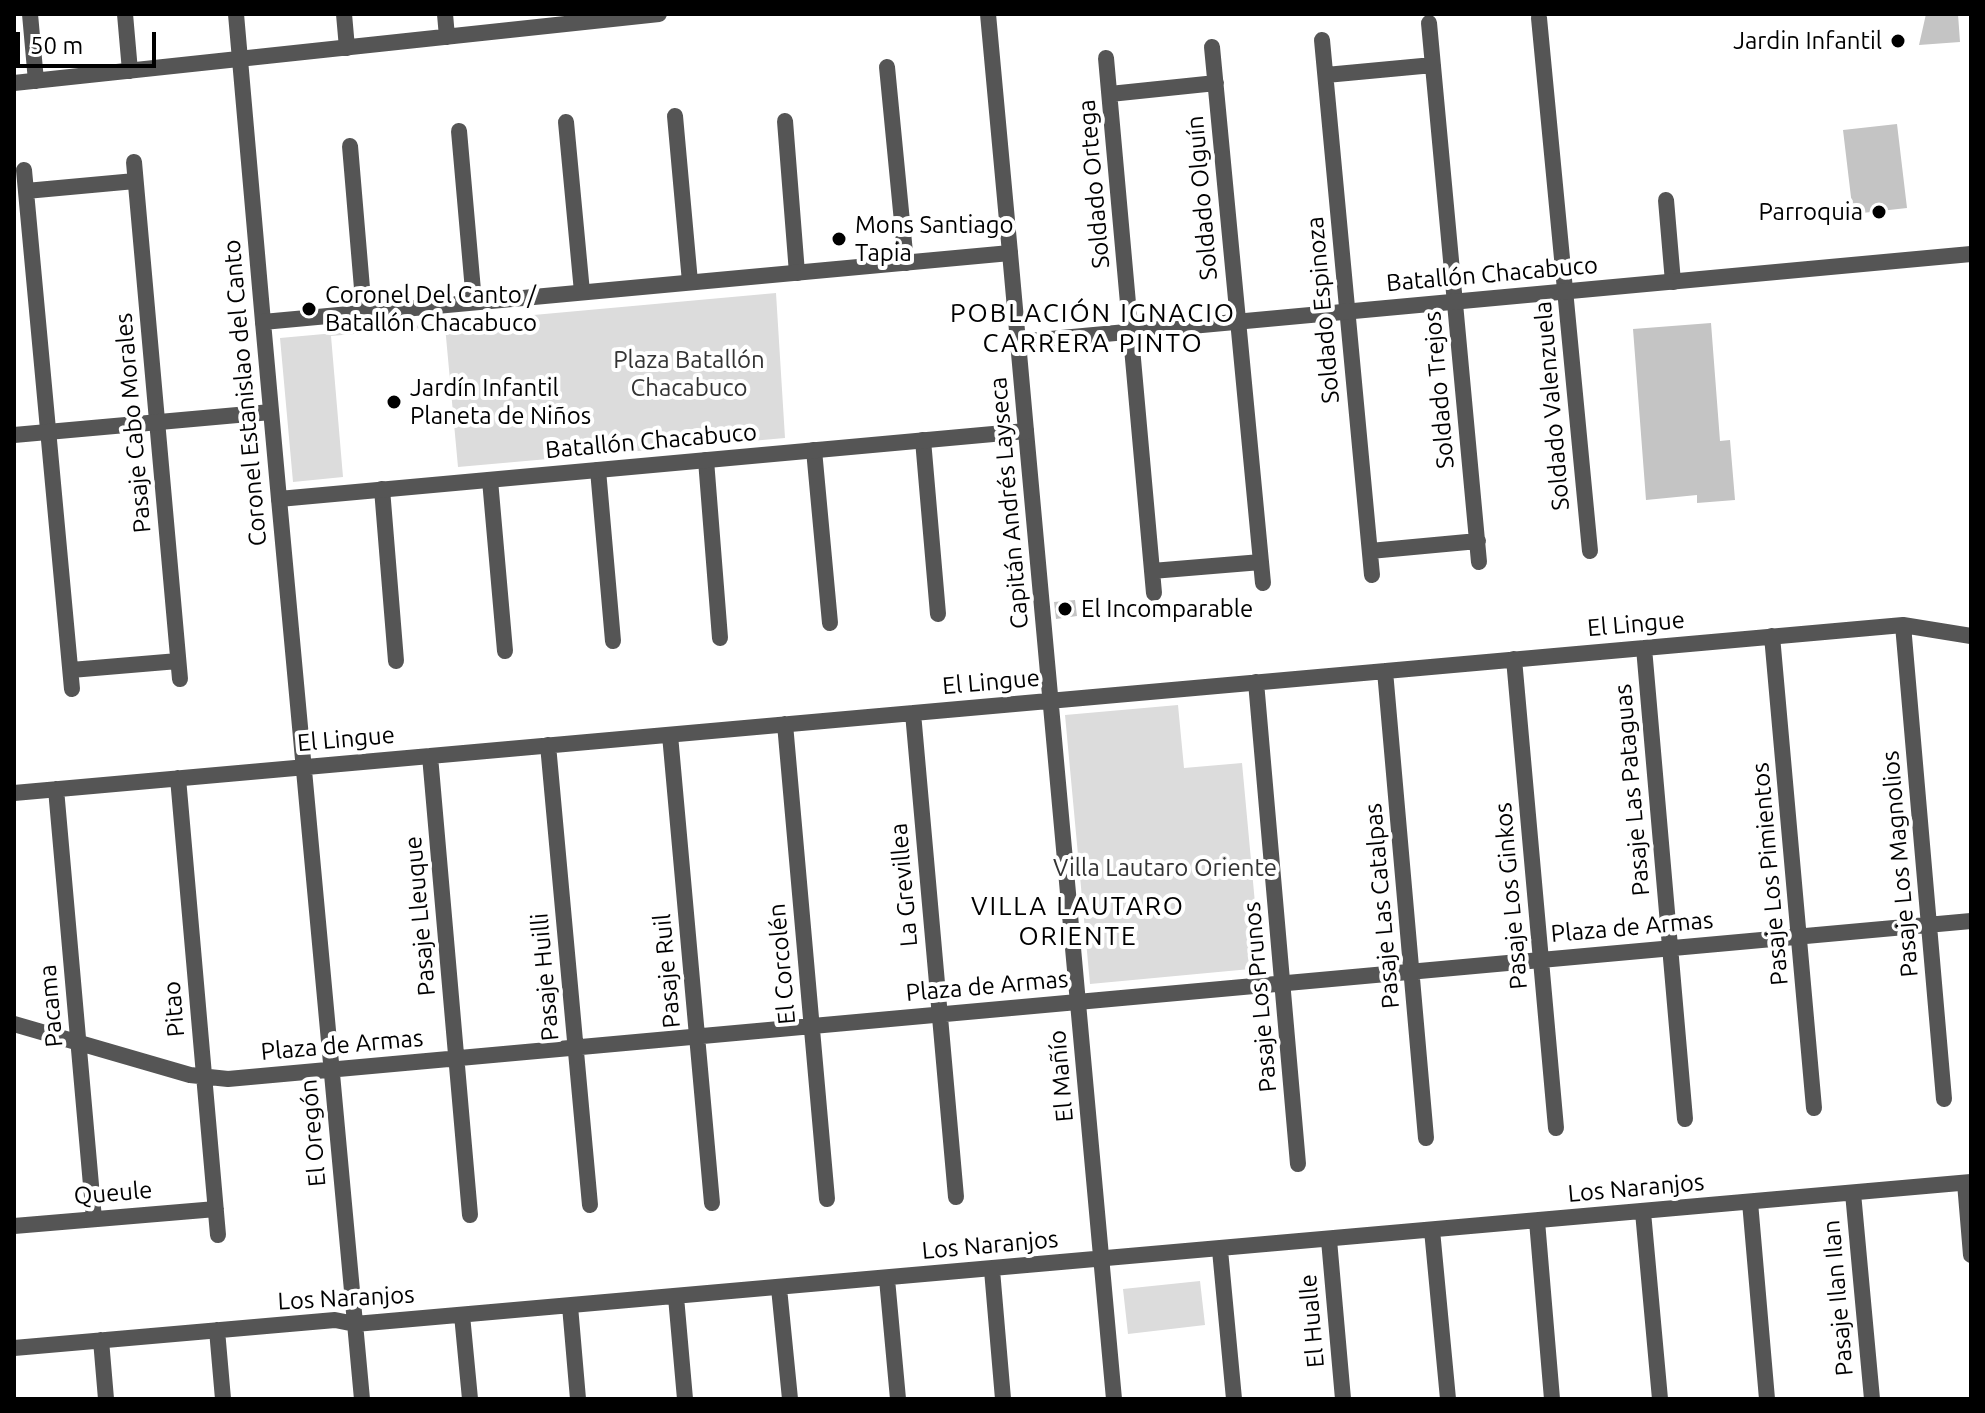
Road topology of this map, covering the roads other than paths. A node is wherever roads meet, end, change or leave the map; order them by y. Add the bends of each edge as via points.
1 (30, 14) edge
2 (125, 14) edge
3 (236, 14) edge
4 (344, 14) edge
5 (445, 14) edge
6 (988, 14) edge
7 (648, 15) edge
8 (1539, 18) dead end
9 (545, 20) edge
10 (1429, 23) dead end
11 (447, 37) junction
12 (1322, 40) dead end
13 (1212, 47) dead end
14 (347, 48) junction
15 (1106, 58) dead end
16 (240, 59) junction
17 (1433, 65) junction
18 (887, 67) dead end
19 (130, 71) junction
20 (1326, 75) junction
21 (36, 81) junction
22 (14, 83) edge
23 (1216, 83) junction
24 (1110, 94) junction
25 (675, 116) dead end
26 (785, 121) dead end
27 (566, 122) dead end
28 (459, 131) dead end
29 (350, 146) dead end
30 (134, 162) dead end
31 (24, 170) dead end
32 (135, 181) junction
33 (26, 191) junction
34 (1666, 200) dead end
35 (1010, 253) junction
36 (1971, 254) edge
37 (906, 263) junction
38 (797, 273) junction
39 (690, 282) junction
40 (1673, 282) junction
41 (582, 292) junction
42 (1565, 292) junction
43 (474, 302) junction
44 (1455, 302) junction
45 (364, 312) junction
46 (1348, 312) junction
47 (263, 322) junction
48 (1238, 322) junction
49 (1131, 332) junction
50 (1018, 342) junction
51 (271, 412) junction
52 (157, 422) junction
53 (1026, 431) junction
54 (49, 432) junction
55 (14, 435) edge
56 (923, 440) junction
57 (814, 450) junction
58 (706, 460) junction
59 (598, 470) junction
60 (490, 480) junction
61 (382, 489) junction
62 (279, 499) junction
63 (1478, 541) junction
64 (1370, 551) junction
65 (1590, 551) dead end
66 (1261, 562) junction
67 (1479, 562) dead end
68 (1152, 571) junction
69 (1372, 575) dead end
70 (1263, 583) dead end
71 (1154, 593) dead end
72 (938, 614) dead end
73 (830, 623) dead end
74 (1903, 625) junction
75 (1772, 636) junction
76 (1971, 636) edge
77 (720, 638) dead end
78 (613, 641) dead end
79 (1644, 648) junction
80 (505, 651) dead end
81 (1514, 659) junction
82 (178, 661) junction
83 (396, 661) dead end
84 (71, 670) junction
85 (1385, 671) junction
86 (180, 679) dead end
87 (1256, 682) junction
88 (72, 689) dead end
89 (1051, 701) junction
90 (913, 713) junction
91 (785, 724) junction
92 (670, 735) junction
93 (548, 745) junction
94 (430, 756) junction
95 (304, 767) junction
96 (178, 778) junction
97 (56, 789) junction
98 (14, 793) edge
99 (1971, 921) edge
100 (1929, 925) junction
101 (1799, 936) junction
102 (1670, 948) junction
103 (1541, 960) junction
104 (1412, 971) junction
105 (1283, 983) junction
106 (1078, 1002) junction
107 (939, 1015) junction
108 (14, 1024) edge
109 (812, 1026) junction
110 (697, 1037) junction
111 (78, 1042) junction
112 (576, 1048) junction
113 (456, 1059) junction
114 (332, 1070) junction
115 (204, 1078) junction
116 (1944, 1099) dead end
117 (1814, 1108) dead end
118 (1685, 1119) dead end
119 (1556, 1128) dead end
120 (1426, 1138) dead end
121 (1298, 1164) dead end
122 (1968, 1183) edge
123 (1853, 1193) junction
124 (956, 1197) dead end
125 (827, 1199) dead end
126 (1750, 1202) junction
127 (712, 1203) dead end
128 (590, 1205) dead end
129 (216, 1209) junction
130 (1643, 1212) junction
131 (470, 1215) dead end
132 (94, 1219) junction
133 (1537, 1221) junction
134 (14, 1226) edge
135 (1432, 1230) junction
136 (218, 1235) dead end
137 (1329, 1240) junction
138 (1220, 1250) junction
139 (1971, 1255) edge
140 (1102, 1260) junction
141 (992, 1270) junction
142 (887, 1279) junction
143 (779, 1288) junction
144 (676, 1297) junction
145 (570, 1306) junction
146 (462, 1315) junction
147 (355, 1324) junction
148 (217, 1330) junction
149 (101, 1340) junction
150 (14, 1348) edge
151 (106, 1399) edge
152 (223, 1399) edge
153 (362, 1399) edge
154 (470, 1399) edge
155 (578, 1399) edge
156 (685, 1399) edge
157 (790, 1399) edge
158 (898, 1399) edge
159 (1003, 1399) edge
160 (1114, 1399) edge
161 (1234, 1399) edge
162 (1343, 1399) edge
163 (1448, 1399) edge
164 (1552, 1399) edge
165 (1660, 1399) edge
166 (1767, 1399) edge
167 (1872, 1399) edge

1 - 21 street
2 - 19 street
3 - 16 street, Coronel Estanislao del Canto
4 - 14 street
5 - 11 street
6 - 35 street, Capitán Andrés Layseca
7 - 9 street
8 - 42 street, Soldado Valenzuela
9 - 11 street
10 - 17 street, Soldado Trejos
11 - 14 street
12 - 20 street, Soldado Espinoza
13 - 23 street, Soldado Olguín
14 - 16 street
15 - 24 street, Soldado Ortega
16 - 19 street
16 - 47 street, Coronel Estanislao del Canto
17 - 20 street
17 - 44 street, Soldado Trejos
18 - 37 street
19 - 21 street
20 - 46 street, Soldado Espinoza
21 - 22 street
23 - 24 street
23 - 48 street, Soldado Olguín
24 - 49 street, Soldado Ortega
25 - 39 street
26 - 38 street
27 - 41 street
28 - 43 street
29 - 45 street
30 - 32 street, Pasaje Cabo Morales
31 - 33 street
32 - 33 street
32 - 52 street, Pasaje Cabo Morales
33 - 54 street
34 - 40 street
35 - 37 street
35 - 50 street, Capitán Andrés Layseca
36 - 40 street, Batallón Chacabuco
37 - 38 street
38 - 39 street
39 - 41 street
40 - 42 street, Batallón Chacabuco
41 - 43 street
42 - 44 street, Batallón Chacabuco
42 - 65 street, Soldado Valenzuela
43 - 45 street
44 - 46 street, Batallón Chacabuco
44 - 63 street, Soldado Trejos
45 - 47 street
46 - 48 street, Batallón Chacabuco
46 - 64 street, Soldado Espinoza
47 - 51 street, Coronel Estanislao del Canto
48 - 49 street, Batallón Chacabuco
48 - 66 street, Soldado Olguín
49 - 50 street, Batallón Chacabuco
49 - 68 street, Soldado Ortega
50 - 53 street, Capitán Andrés Layseca
51 - 52 street
51 - 62 street, Coronel Estanislao del Canto
52 - 54 street
52 - 82 street, Pasaje Cabo Morales
53 - 56 street, Batallón Chacabuco
53 - 89 street, Capitán Andrés Layseca
54 - 55 street
54 - 84 street
56 - 57 street, Batallón Chacabuco
56 - 72 street
57 - 58 street, Batallón Chacabuco
57 - 73 street
58 - 59 street, Batallón Chacabuco
58 - 77 street
59 - 60 street, Batallón Chacabuco
59 - 78 street
60 - 61 street, Batallón Chacabuco
60 - 80 street
61 - 62 street, Batallón Chacabuco
61 - 83 street
62 - 95 street, Coronel Estanislao del Canto
63 - 64 street
63 - 67 street, Soldado Trejos
64 - 69 street, Soldado Espinoza
66 - 68 street
66 - 70 street, Soldado Olguín
68 - 71 street, Soldado Ortega
74 - 75 street, El Lingue
74 - 76 street, El Lingue
74 - 100 street, Pasaje Los Magnolios
75 - 79 street, El Lingue
75 - 101 street, Pasaje Los Pimientos
79 - 81 street, El Lingue
79 - 102 street, Pasaje Las Pataguas
81 - 85 street, El Lingue
81 - 103 street, Pasaje Los Ginkos
82 - 84 street
82 - 86 street, Pasaje Cabo Morales
84 - 88 street
85 - 87 street, El Lingue
85 - 104 street, Pasaje Las Catalpas
87 - 89 street, El Lingue
87 - 105 street, Pasaje Los Prunos
89 - 90 street, El Lingue
89 - 106 street, El Mañío
90 - 91 street, El Lingue
90 - 107 street, La Grevillea
91 - 92 street, El Lingue
91 - 109 street, El Corcolén
92 - 93 street, El Lingue
92 - 110 street, Pasaje Ruil
93 - 94 street, El Lingue
93 - 112 street, Pasaje Huilli
94 - 95 street, El Lingue
94 - 113 street, Pasaje Lleuque
95 - 96 street, El Lingue
95 - 114 street, El Oregón
96 - 97 street, El Lingue
96 - 115 street, Pitao
97 - 98 street, El Lingue
97 - 111 street, Pacama
99 - 100 street, Plaza de Armas
100 - 101 street, Plaza de Armas
100 - 116 street, Pasaje Los Magnolios
101 - 102 street, Plaza de Armas
101 - 117 street, Pasaje Los Pimientos
102 - 103 street, Plaza de Armas
102 - 118 street, Pasaje Las Pataguas
103 - 104 street, Plaza de Armas
103 - 119 street, Pasaje Los Ginkos
104 - 105 street, Plaza de Armas
104 - 120 street, Pasaje Las Catalpas
105 - 106 street, Plaza de Armas
105 - 121 street, Pasaje Los Prunos
106 - 107 street, Plaza de Armas
106 - 140 street, El Mañío
107 - 109 street, Plaza de Armas
107 - 124 street, La Grevillea
108 - 111 street, Plaza de Armas
109 - 110 street, Plaza de Armas
109 - 125 street, El Corcolén
110 - 112 street, Plaza de Armas
110 - 127 street, Pasaje Ruil
111 - 115 street, Plaza de Armas
111 - 132 street, Pacama
112 - 113 street, Plaza de Armas
112 - 128 street, Pasaje Huilli
113 - 114 street, Plaza de Armas
113 - 131 street, Pasaje Lleuque
114 - 115 street, Plaza de Armas
114 - 147 street, El Oregón
115 - 129 street, Pitao
122 - 123 street, Los Naranjos
122 - 139 street
123 - 126 street, Los Naranjos
123 - 167 street, Pasaje Ilan Ilan
126 - 130 street, Los Naranjos
126 - 166 street
129 - 132 street, Queule
129 - 136 street, Pitao
130 - 133 street, Los Naranjos
130 - 165 street
132 - 134 street, Queule
133 - 135 street, Los Naranjos
133 - 164 street
135 - 137 street, Los Naranjos
135 - 163 street
137 - 138 street, Los Naranjos
137 - 162 street, El Hualle
138 - 140 street, Los Naranjos
138 - 161 street
140 - 141 street, Los Naranjos
140 - 160 street, El Mañío
141 - 142 street, Los Naranjos
141 - 159 street
142 - 143 street, Los Naranjos
142 - 158 street
143 - 144 street, Los Naranjos
143 - 157 street
144 - 145 street, Los Naranjos
144 - 156 street
145 - 146 street, Los Naranjos
145 - 155 street
146 - 147 street, Los Naranjos
146 - 154 street
147 - 148 street, Los Naranjos via 335,1320
147 - 153 street, El Oregón
148 - 149 street, Los Naranjos
148 - 152 street
149 - 150 street, Los Naranjos
149 - 151 street

